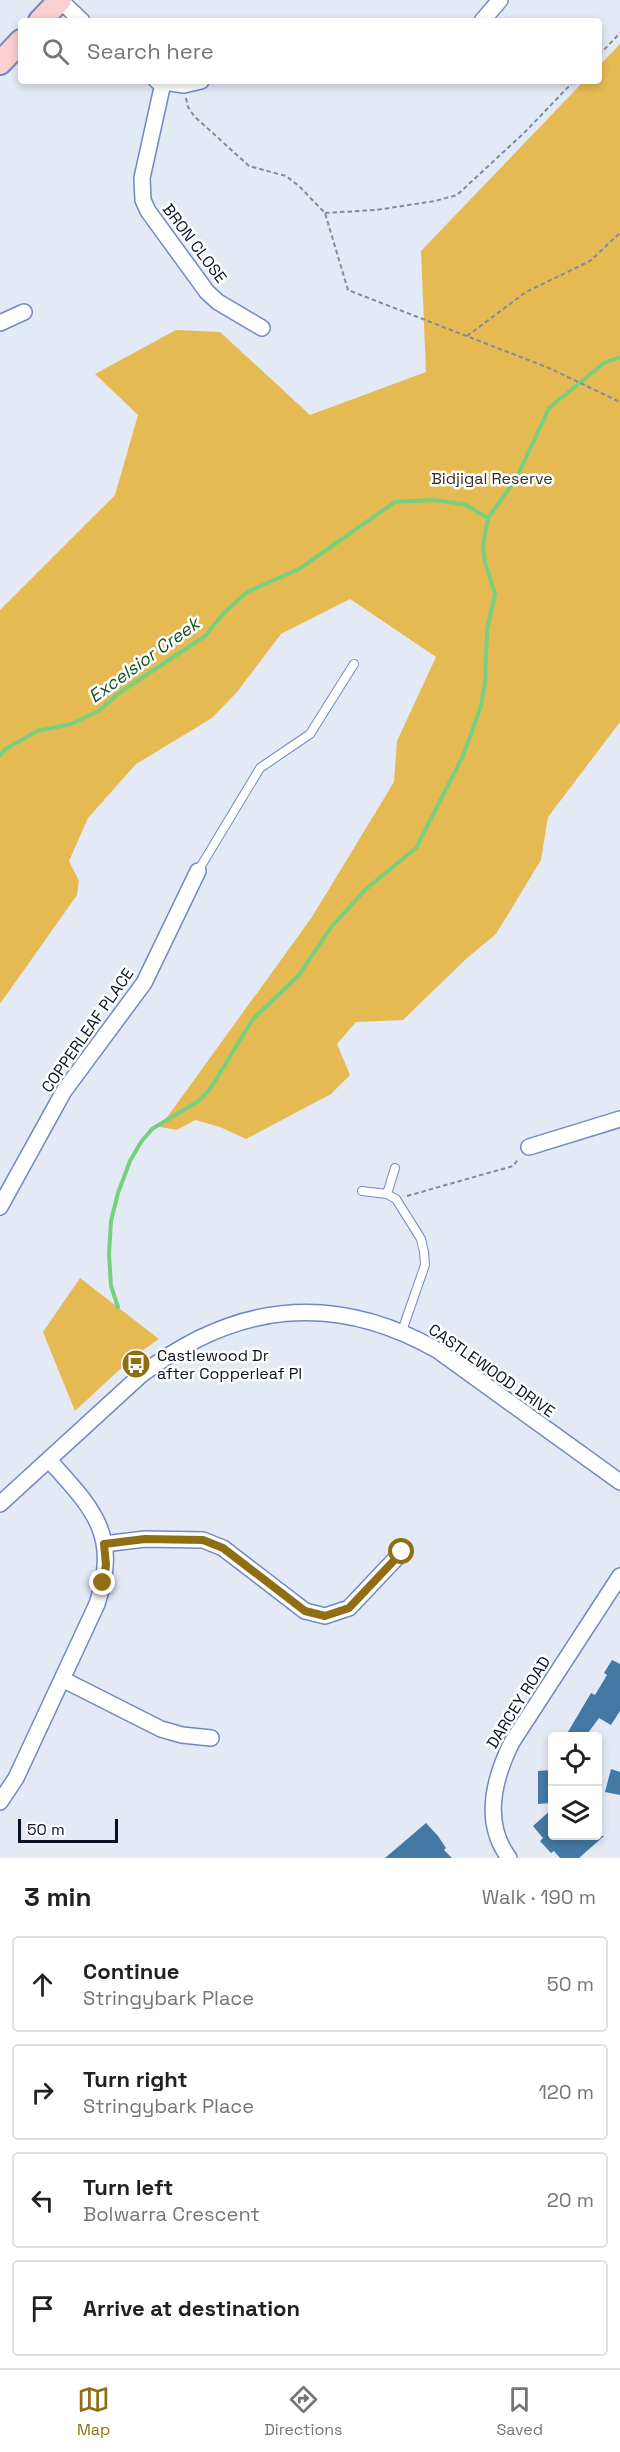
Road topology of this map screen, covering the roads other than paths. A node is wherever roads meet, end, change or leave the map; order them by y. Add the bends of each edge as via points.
1 (60, 0) edge
2 (500, 0) edge
3 (43, 18) edge
4 (79, 18) edge
5 (485, 18) edge
6 (18, 44) edge
7 (0, 63) edge
8 (160, 84) edge
9 (24, 312) dead end
10 (0, 323) edge
11 (262, 328) dead end
12 (354, 664) dead end
13 (198, 871) joint
14 (620, 1119) edge
15 (529, 1147) road end
16 (395, 1168) dead end
17 (362, 1191) dead end
18 (387, 1194) junction
19 (0, 1208) edge
20 (402, 1332) junction
21 (49, 1460) junction
22 (620, 1482) edge
23 (0, 1504) edge
24 (104, 1544) junction
25 (402, 1552) dead end
26 (620, 1576) edge
27 (62, 1679) junction
28 (211, 1738) dead end
29 (0, 1802) edge
30 (509, 1858) edge

1 - 3 street
1 - 4 street
2 - 5 street
6 - 7 street
8 - 11 street, BRON CLOSE via 142,178 143,200 207,292
9 - 10 street
12 - 13 lane via 310,734 260,768
13 - 19 street, COPPERLEAF PLACE via 144,983 63,1091
14 - 15 street
16 - 18 lane
17 - 18 lane
18 - 20 lane via 396,1199 421,1239 425,1265
20 - 21 street, CASTLEWOOD DRIVE via 352,1316 298,1313 244,1320 186,1343 141,1375
20 - 22 street, CASTLEWOOD DRIVE via 437,1350
21 - 23 street, CASTLEWOOD DRIVE
21 - 24 street via 88,1503
24 - 25 street via 145,1539 203,1540 223,1548 305,1611 325,1616 349,1608
24 - 27 street via 106,1565 97,1604
26 - 30 street, DARCEY ROAD via 500,1766 494,1786 494,1822
27 - 28 street via 162,1729 182,1736
27 - 29 street via 16,1778

